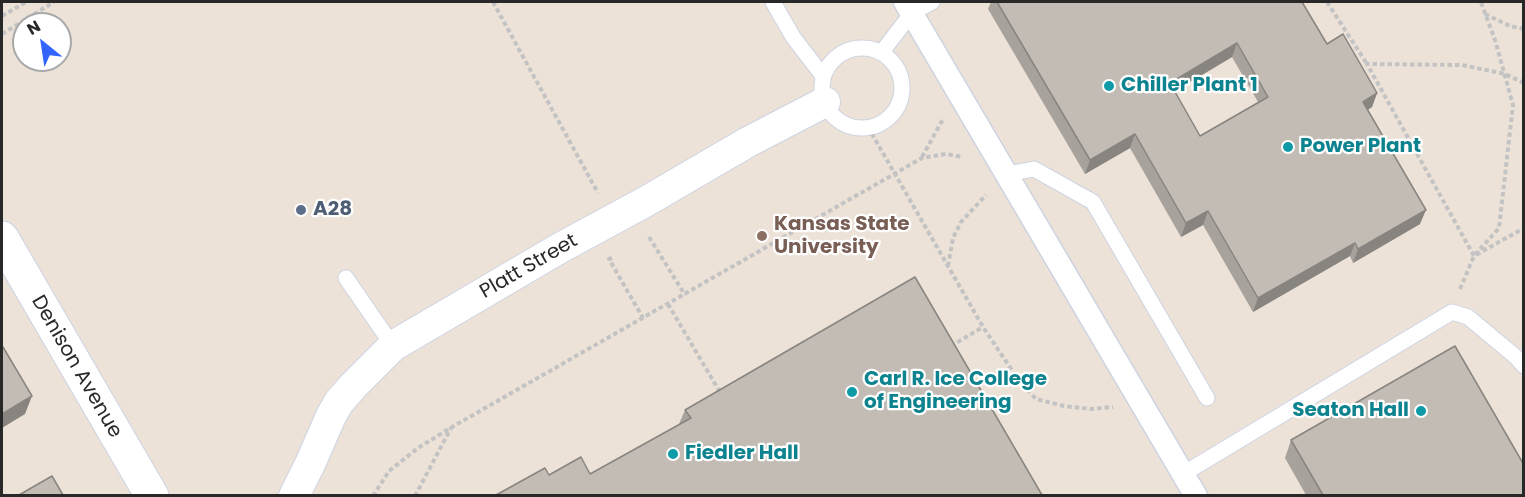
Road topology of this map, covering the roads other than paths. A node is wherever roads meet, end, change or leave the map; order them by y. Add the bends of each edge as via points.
1 (773, 2) edge
2 (932, 2) edge
3 (908, 7) edge
4 (881, 53) junction
5 (824, 89) junction
6 (1007, 174) junction
7 (2, 238) edge
8 (346, 278) dead end
9 (393, 346) junction
10 (1524, 366) edge
11 (1207, 398) dead end
12 (1183, 474) junction
13 (152, 495) edge
14 (294, 495) edge
15 (1196, 495) edge

1 - 5 lane
2 - 3 lane
3 - 4 lane
3 - 6 street
4 - 5 lane via 864,48 839,55 830,64
4 - 5 lane via 896,67 902,92 891,115 880,123 854,127 842,122 831,114
5 - 9 street, Platt Street via 748,142
6 - 11 lane via 1034,169 1093,202
6 - 12 street
7 - 13 street, Denison Avenue
8 - 9 lane
9 - 14 street, Platt Street via 339,402
10 - 12 lane via 1468,317 1452,312
12 - 15 street

